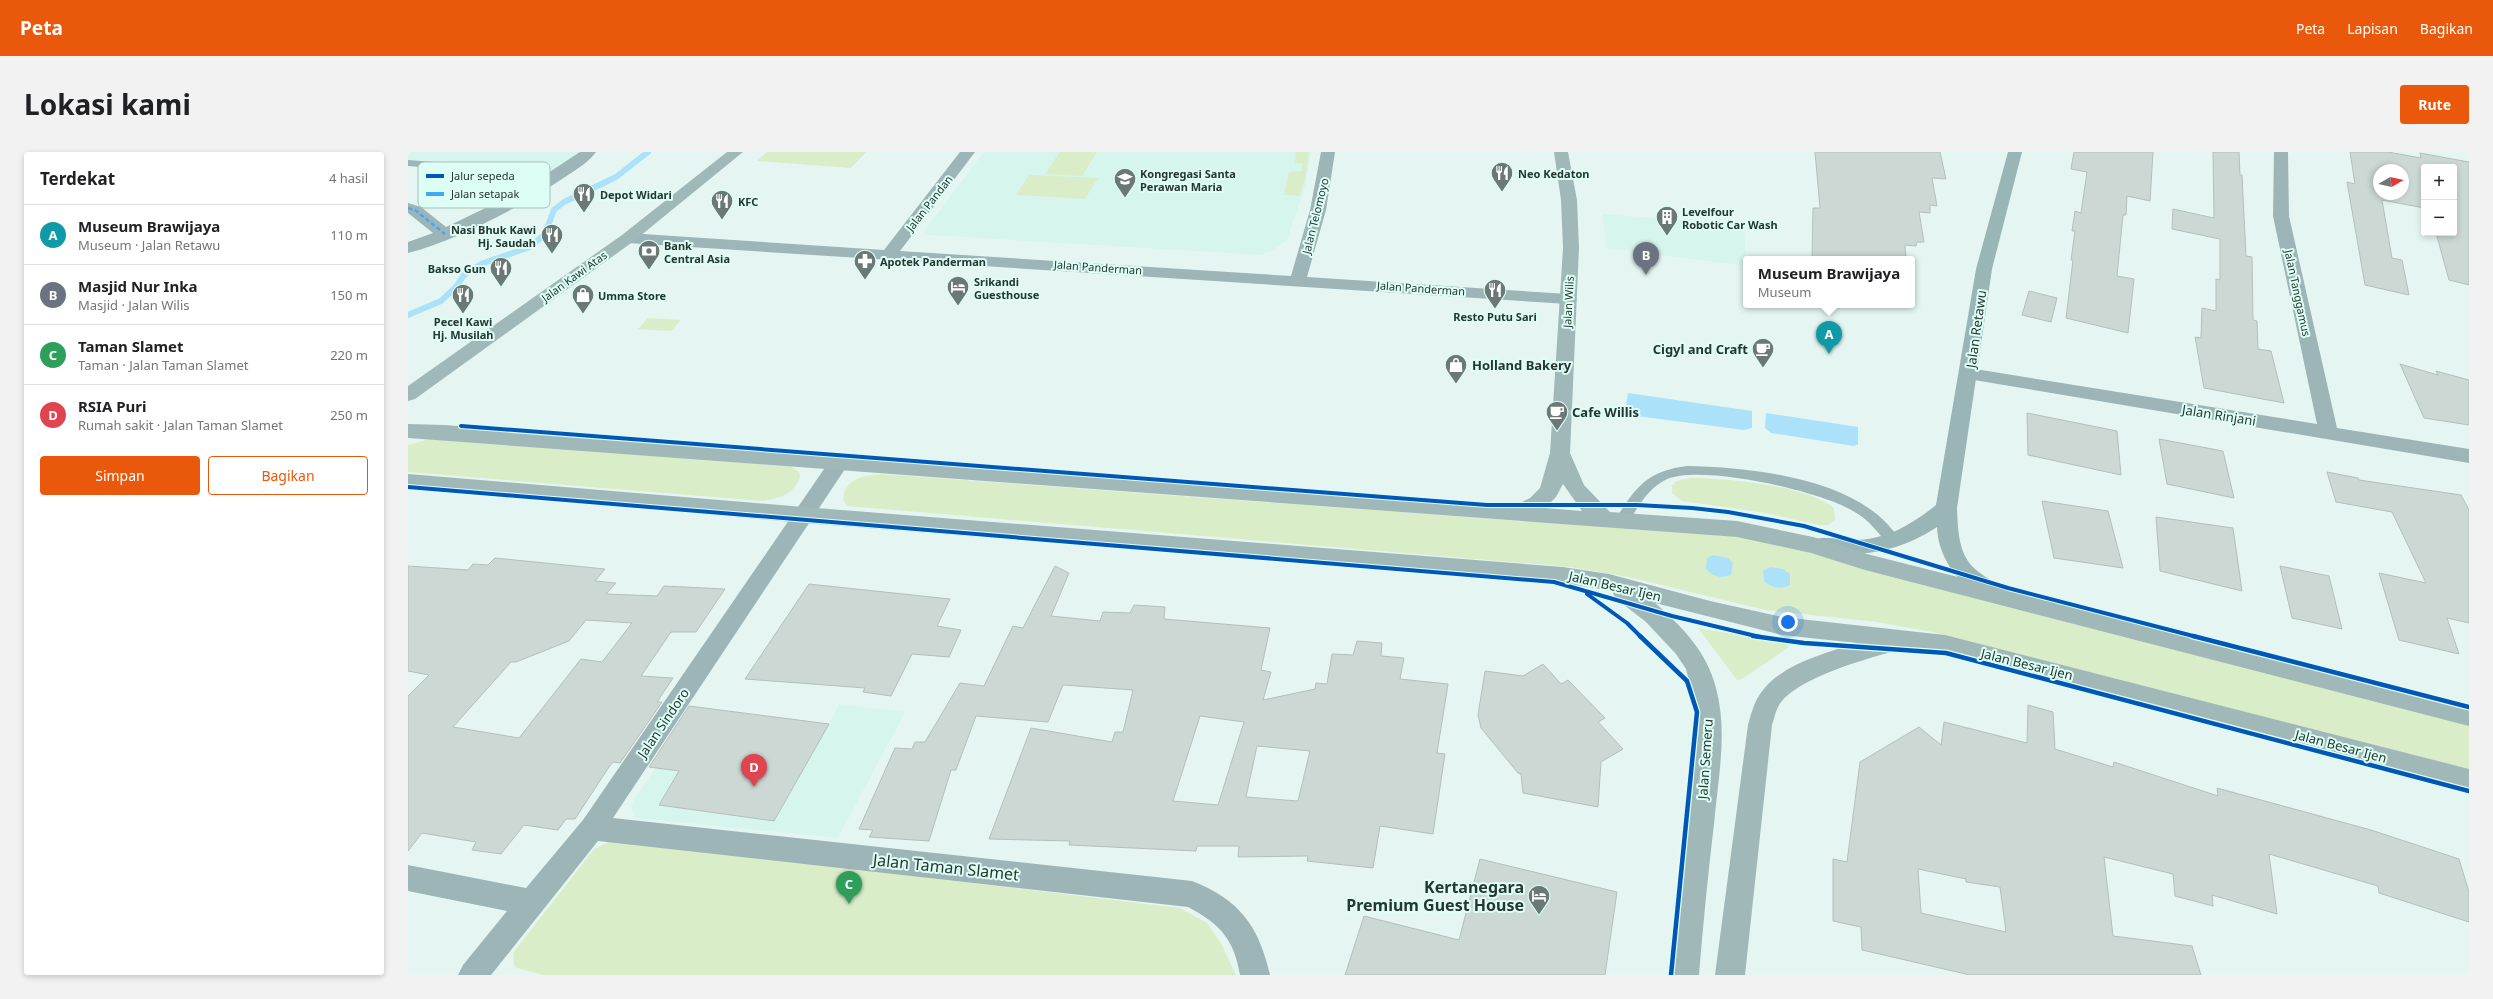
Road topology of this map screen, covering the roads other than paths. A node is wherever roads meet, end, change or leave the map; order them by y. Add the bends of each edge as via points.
1 (589, 152) edge
2 (736, 152) edge
3 (968, 152) edge
4 (1328, 152) edge
5 (1561, 152) edge
6 (2015, 152) edge
7 (2281, 152) edge
8 (408, 163) edge
9 (418, 164) edge
10 (550, 174) edge
11 (559, 175) junction
12 (550, 180) edge
13 (408, 208) edge
14 (505, 208) edge
15 (446, 234) junction
16 (628, 238) junction
17 (408, 248) edge
18 (889, 254) junction
19 (1298, 280) junction
20 (1568, 299) junction
21 (1970, 374) junction
22 (408, 395) edge
23 (408, 431) edge
24 (2328, 432) junction
25 (1560, 453) junction
26 (2469, 456) edge
27 (840, 461) junction
28 (408, 481) edge
29 (1946, 508) junction
30 (1515, 514) junction
31 (804, 515) junction
32 (1613, 520) junction
33 (1893, 541) junction
34 (1813, 545) junction
35 (1609, 582) junction
36 (1994, 595) junction
37 (1906, 639) junction
38 (2469, 716) edge
39 (2469, 780) edge
40 (592, 828) junction
41 (408, 878) edge
42 (531, 902) junction
43 (474, 975) edge
44 (1255, 975) edge
45 (1684, 975) edge
46 (1730, 975) edge

1 - 11 street
2 - 16 main road, Jalan Kawi Atas
3 - 18 street, Jalan Pandan
4 - 19 street, Jalan Telomoyo via 1318,210
5 - 20 main road, Jalan Wilis via 1571,248
6 - 21 main road, Jalan Retawu via 1984,269
7 - 24 street, Jalan Tanggamus via 2281,216
8 - 9 lane
10 - 11 lane
11 - 12 street
13 - 15 street via 415,210
14 - 15 street
15 - 17 street
16 - 18 street, Jalan Panderman
16 - 22 main road, Jalan Kawi Atas
18 - 19 street, Jalan Panderman
19 - 20 street, Jalan Panderman
20 - 25 main road, Jalan Wilis
21 - 24 street, Jalan Rinjani
21 - 29 main road, Jalan Retawu
23 - 27 main road
24 - 26 street, Jalan Rinjani
25 - 30 main road, Jalan Wilis via 1551,488 1544,500
25 - 32 main road, Jalan Wilis via 1568,477 1582,500
27 - 30 main road
27 - 31 street, Jalan Sindoro
28 - 31 main road, Jalan Besar Ijen
29 - 33 main road via 1923,528
29 - 36 main road, Jalan Retawu via 1948,538 1955,556 1966,574
30 - 32 main road
31 - 35 main road, Jalan Besar Ijen via 1546,573
31 - 40 street, Jalan Sindoro
32 - 33 lane via 1651,482 1669,474 1712,472 1796,486 1852,503 1882,525
32 - 34 main road via 1737,529
33 - 34 main road via 1856,548
34 - 36 main road via 1865,562
35 - 37 main road, Jalan Besar Ijen via 1782,626
35 - 45 main road, Jalan Semeru via 1642,604 1674,635 1698,668 1706,692 1709,716 1706,768
36 - 38 main road
37 - 39 main road, Jalan Besar Ijen via 1945,644 2009,659
37 - 46 main road via 1824,664 1793,680 1770,699 1760,725
40 - 42 street, Jalan Sindoro
40 - 44 street, Jalan Taman Slamet via 1192,894 1218,907 1234,921 1252,954
41 - 42 street
42 - 43 street, Jalan Sindoro

